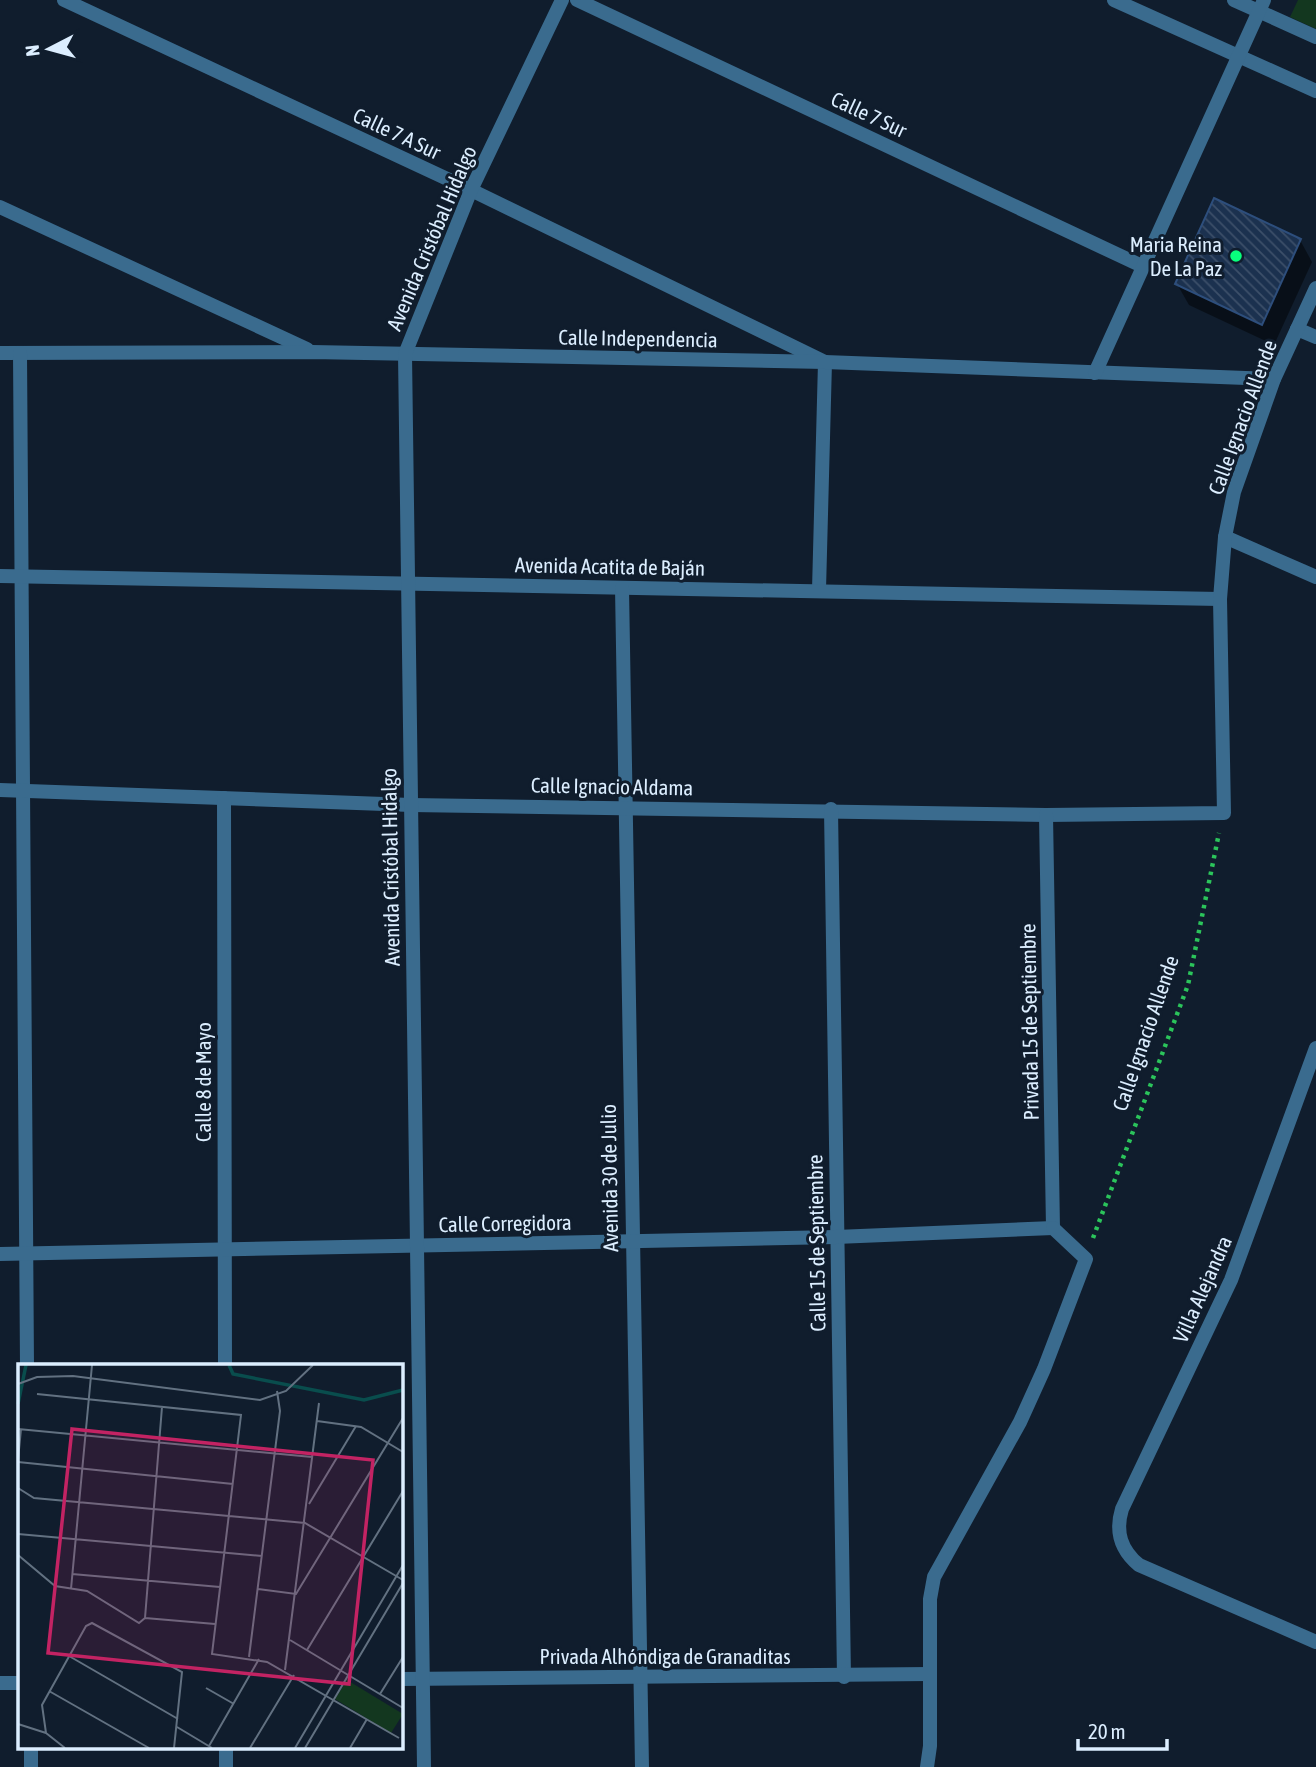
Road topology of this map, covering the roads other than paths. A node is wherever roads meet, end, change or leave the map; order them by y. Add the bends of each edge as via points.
1 (64, 0) edge
2 (562, 0) edge
3 (578, 0) edge
4 (1114, 0) edge
5 (1234, 0) edge
6 (1261, 6) edge
7 (1316, 37) edge
8 (1237, 56) junction
9 (1316, 90) edge
10 (471, 190) junction
11 (0, 207) edge
12 (1142, 266) junction
13 (1316, 288) edge
14 (1297, 328) junction
15 (1316, 337) edge
16 (312, 352) junction
17 (0, 353) edge
18 (20, 353) junction
19 (405, 354) junction
20 (825, 362) junction
21 (1095, 373) junction
22 (1274, 380) junction
23 (1225, 537) junction
24 (0, 576) edge
25 (20, 576) junction
26 (1316, 577) edge
27 (408, 585) junction
28 (622, 587) junction
29 (819, 590) junction
30 (1220, 599) junction
31 (0, 790) edge
32 (22, 790) junction
33 (224, 798) junction
34 (411, 805) junction
35 (625, 807) junction
36 (831, 809) junction
37 (1224, 813) joint
38 (1046, 815) junction
39 (1316, 1048) edge
40 (1053, 1228) junction
41 (836, 1237) junction
42 (631, 1241) junction
43 (416, 1245) junction
44 (225, 1250) junction
45 (0, 1254) edge
46 (26, 1254) junction
47 (27, 1364) edge
48 (225, 1364) edge
49 (1316, 1642) edge
50 (930, 1674) junction
51 (844, 1677) junction
52 (640, 1678) junction
53 (402, 1679) edge
54 (421, 1679) junction
55 (0, 1683) edge
56 (18, 1683) edge
57 (424, 1767) edge
58 (642, 1767) edge
59 (927, 1767) edge

1 - 10 street, Calle 7 A Sur
2 - 10 street, Avenida Cristóbal Hidalgo
3 - 12 street, Calle 7 Sur
4 - 8 street
5 - 6 street
6 - 7 street
6 - 8 street
8 - 9 street
8 - 12 street
10 - 19 street, Avenida Cristóbal Hidalgo
10 - 20 street, Calle 7 A Sur
11 - 16 street
12 - 21 street
13 - 14 street, Calle Ignacio Allende
14 - 15 street
14 - 22 street, Calle Ignacio Allende
16 - 18 street, Calle Independencia
16 - 19 street, Calle Independencia
17 - 18 street, Calle Independencia
18 - 25 street
19 - 20 street, Calle Independencia
19 - 27 street, Avenida Cristóbal Hidalgo
20 - 21 street, Calle Independencia
20 - 29 street
21 - 22 street, Calle Independencia
22 - 23 street, Calle Ignacio Allende via 1234,492
23 - 26 street
23 - 30 street, Calle Ignacio Allende
24 - 25 street, Avenida Acatita de Baján
25 - 27 street, Avenida Acatita de Baján
25 - 32 street
27 - 28 street, Avenida Acatita de Baján
27 - 34 street, Avenida Cristóbal Hidalgo
28 - 29 street, Avenida Acatita de Baján
28 - 35 street, Avenida 30 de Julio
29 - 30 street, Avenida Acatita de Baján
30 - 37 street, Calle Ignacio Allende
31 - 32 street, Calle Ignacio Aldama
32 - 33 street, Calle Ignacio Aldama
32 - 46 street
33 - 34 street, Calle Ignacio Aldama
33 - 44 street, Calle 8 de Mayo
34 - 35 street, Calle Ignacio Aldama
34 - 43 street, Avenida Cristóbal Hidalgo
35 - 36 street, Calle Ignacio Aldama
35 - 42 street, Avenida 30 de Julio
36 - 38 street, Calle Ignacio Aldama
36 - 41 street, Calle 15 de Septiembre
37 - 38 street, Calle Ignacio Aldama
38 - 40 street, Privada 15 de Septiembre
39 - 49 street, Villa Alejandra via 1231,1280 1119,1520 1121,1541 1139,1565
40 - 41 street, Calle Corregidora
40 - 50 street via 1086,1259 1020,1422 934,1577
41 - 42 street, Calle Corregidora
41 - 51 street, Calle 15 de Septiembre
42 - 43 street, Calle Corregidora
42 - 52 street, Avenida 30 de Julio
43 - 44 street, Calle Corregidora
43 - 54 street, Avenida Cristóbal Hidalgo
44 - 46 street, Calle Corregidora
44 - 48 street, Calle 8 de Mayo
45 - 46 street, Calle Corregidora
46 - 47 street
50 - 51 street, Privada Alhóndiga de Granaditas
50 - 59 street
51 - 52 street, Privada Alhóndiga de Granaditas
52 - 54 street, Privada Alhóndiga de Granaditas
52 - 58 street, Avenida 30 de Julio
53 - 54 street, Privada Alhóndiga de Granaditas
54 - 57 street, Avenida Cristóbal Hidalgo
55 - 56 street

